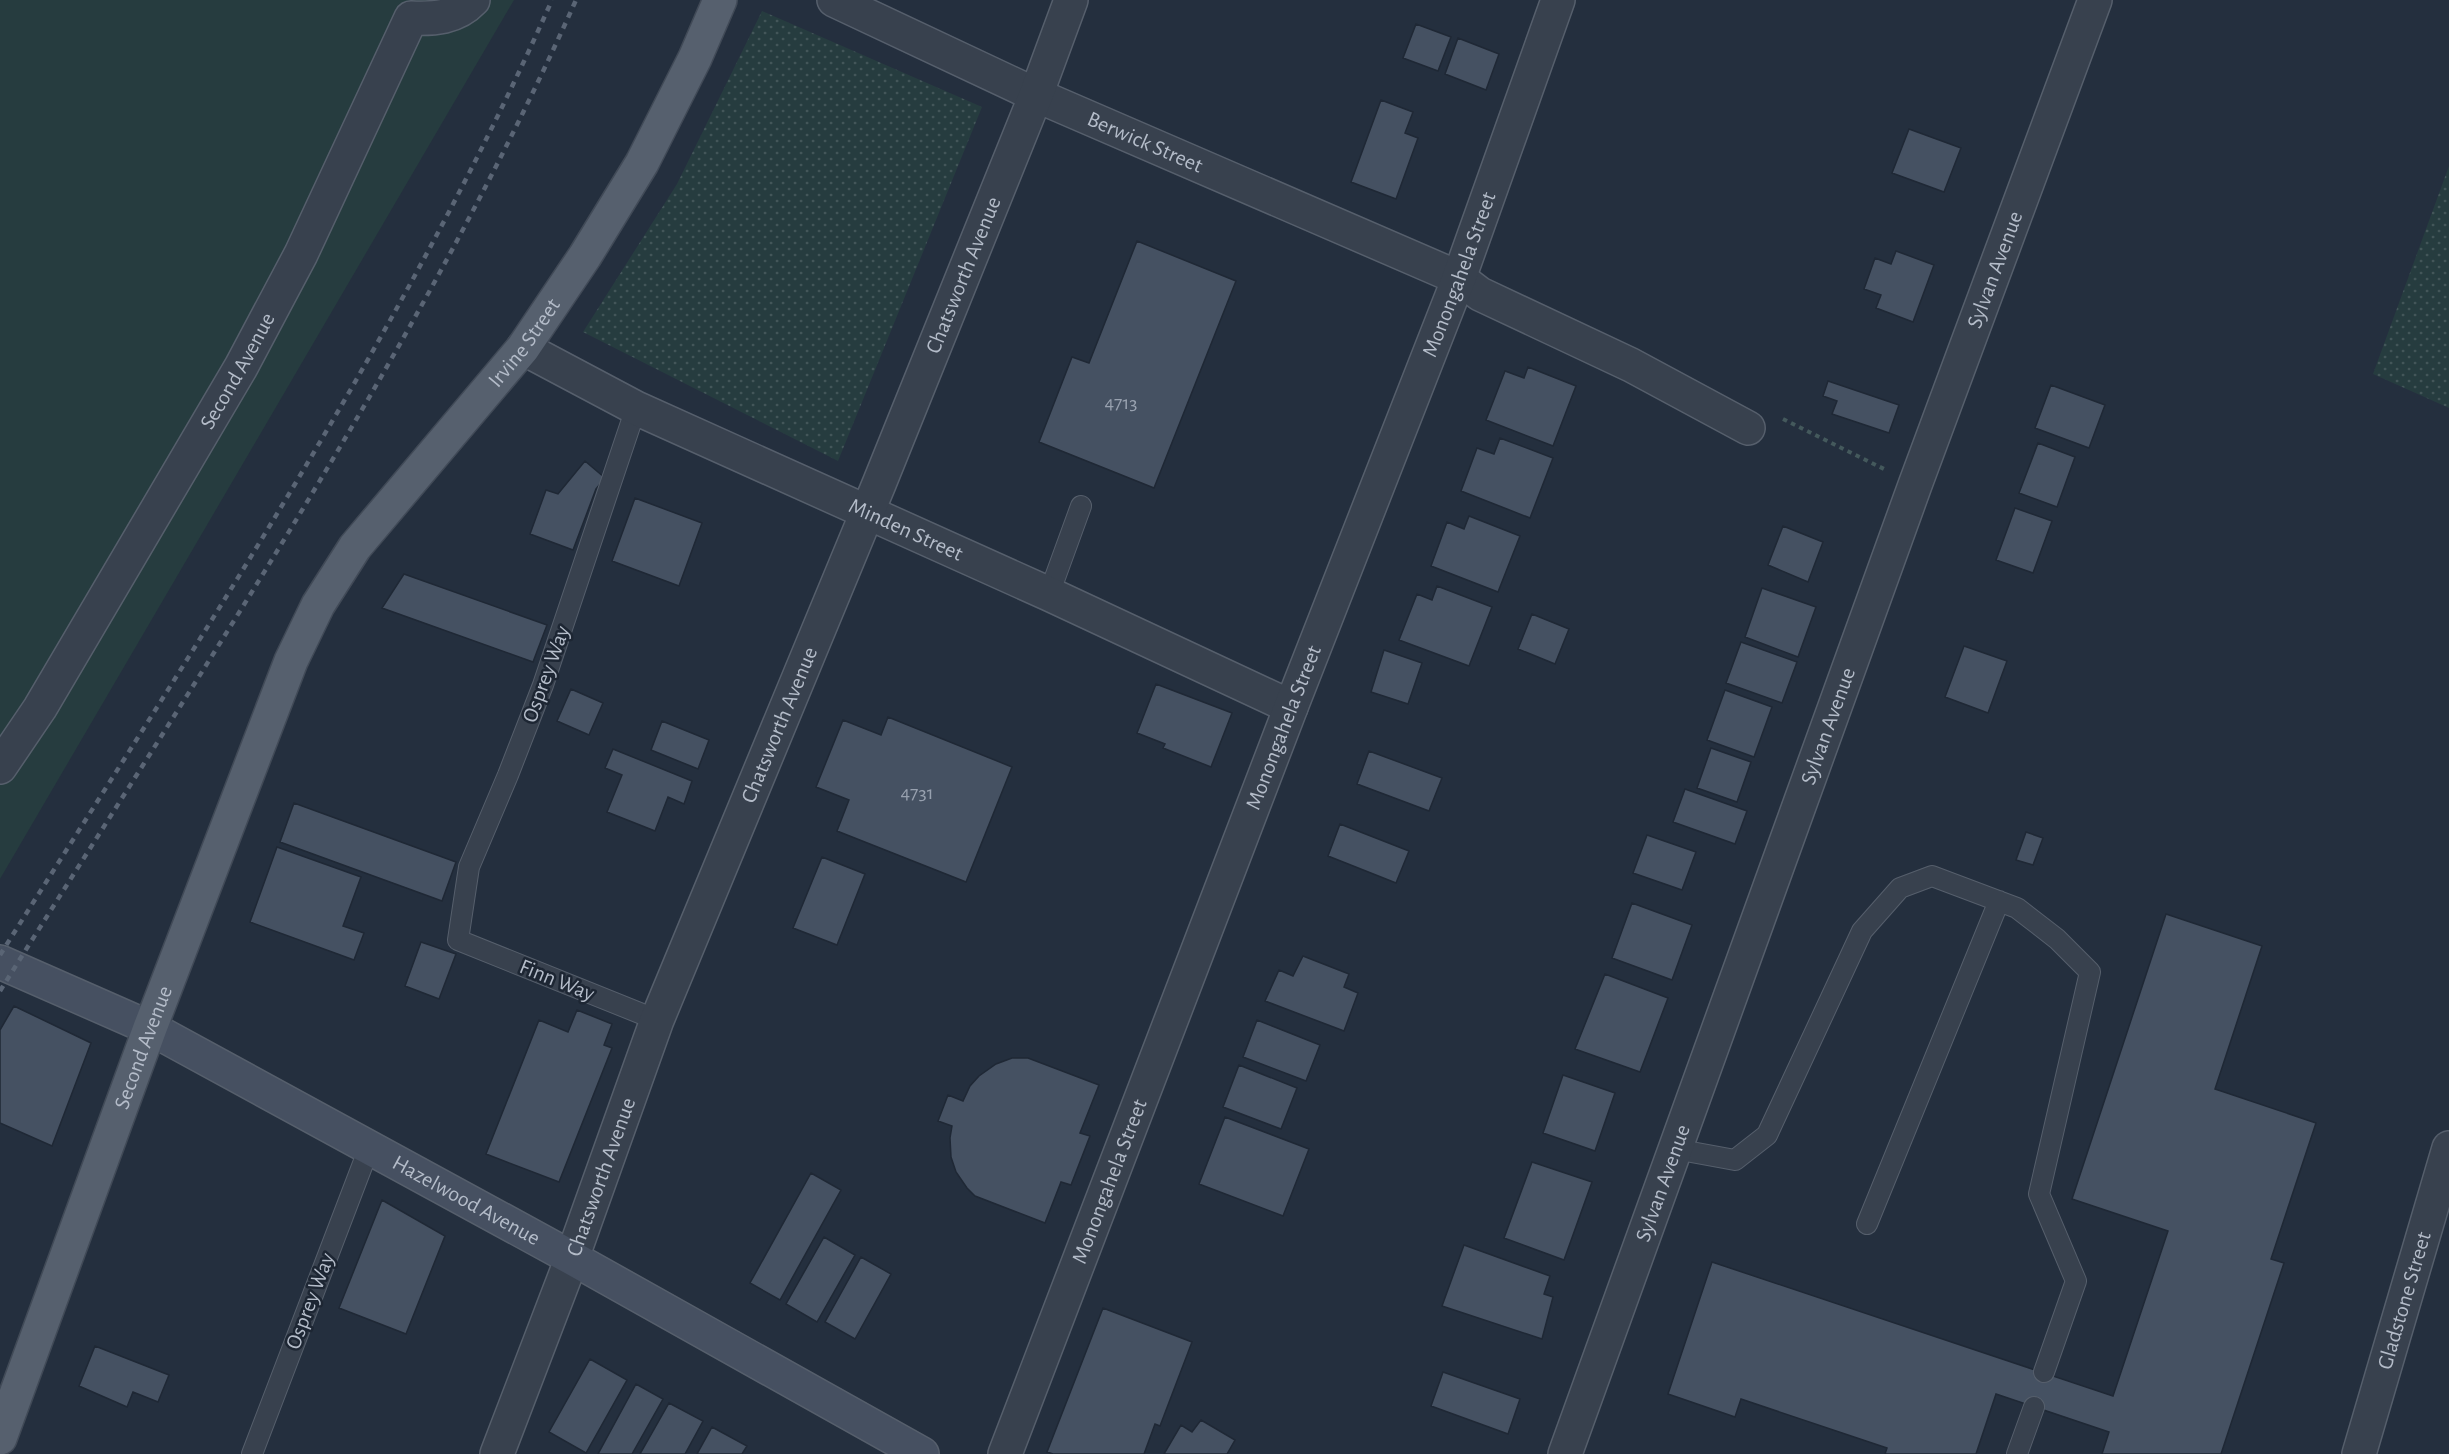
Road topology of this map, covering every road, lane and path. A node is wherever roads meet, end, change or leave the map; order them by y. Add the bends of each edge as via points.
1 (473, 0) edge
2 (720, 0) edge
3 (834, 0) edge
4 (1071, 0) edge
5 (1557, 0) edge
6 (2095, 0) edge
7 (1036, 95) junction
8 (1459, 278) junction
9 (522, 348) junction
10 (636, 408) junction
11 (1748, 428) dead end
12 (1082, 506) dead end
13 (868, 512) junction
14 (1049, 594) junction
15 (291, 661) joint
16 (1291, 707) junction
17 (0, 767) edge
18 (1999, 901) junction
19 (458, 940) joint
20 (0, 962) edge
21 (657, 1020) junction
22 (150, 1028) junction
23 (369, 1148) junction
24 (2449, 1148) edge
25 (1675, 1149) junction
26 (1868, 1224) dead end
27 (572, 1258) junction
28 (2044, 1372) dead end
29 (2034, 1407) dead end
30 (0, 1438) edge
31 (252, 1454) edge
32 (497, 1454) edge
33 (922, 1454) edge
34 (1005, 1454) edge
35 (1565, 1454) edge
36 (2017, 1454) edge
37 (2360, 1454) edge

1 - 17 street, Second Avenue via 465,9 437,19 411,18 301,254 241,367 40,708
2 - 9 main road, Irvine Street via 642,163
3 - 7 street, Berwick Street
4 - 7 street, Chatsworth Avenue
5 - 8 street, Monongahela Street
6 - 25 street, Sylvan Avenue
7 - 8 street, Berwick Street
7 - 13 street, Chatsworth Avenue
8 - 11 street, Berwick Street via 1480,294 1631,365
8 - 16 street, Monongahela Street
9 - 10 street, Minden Street
9 - 15 main road, Irvine Street via 355,547 318,605
10 - 13 street, Minden Street
10 - 19 lane, Osprey Way via 543,685 469,867
12 - 14 lane
13 - 14 street, Minden Street
13 - 21 street, Chatsworth Avenue
14 - 16 street, Minden Street
15 - 22 main road, Second Avenue
16 - 34 street, Monongahela Street
18 - 25 lane via 1932,876 1900,888 1862,931 1767,1135 1735,1160
18 - 26 lane
18 - 28 lane via 2017,908 2057,939 2090,972 2039,1194 2076,1281
19 - 21 lane, Finn Way
20 - 22 main road, Hazelwood Avenue
21 - 27 street, Chatsworth Avenue
22 - 23 main road, Hazelwood Avenue
22 - 30 main road, Second Avenue
23 - 27 main road, Hazelwood Avenue
23 - 31 lane, Osprey Way
24 - 37 street, Gladstone Street
25 - 35 street, Sylvan Avenue
27 - 32 street, Chatsworth Avenue
27 - 33 main road, Hazelwood Avenue
29 - 36 lane

